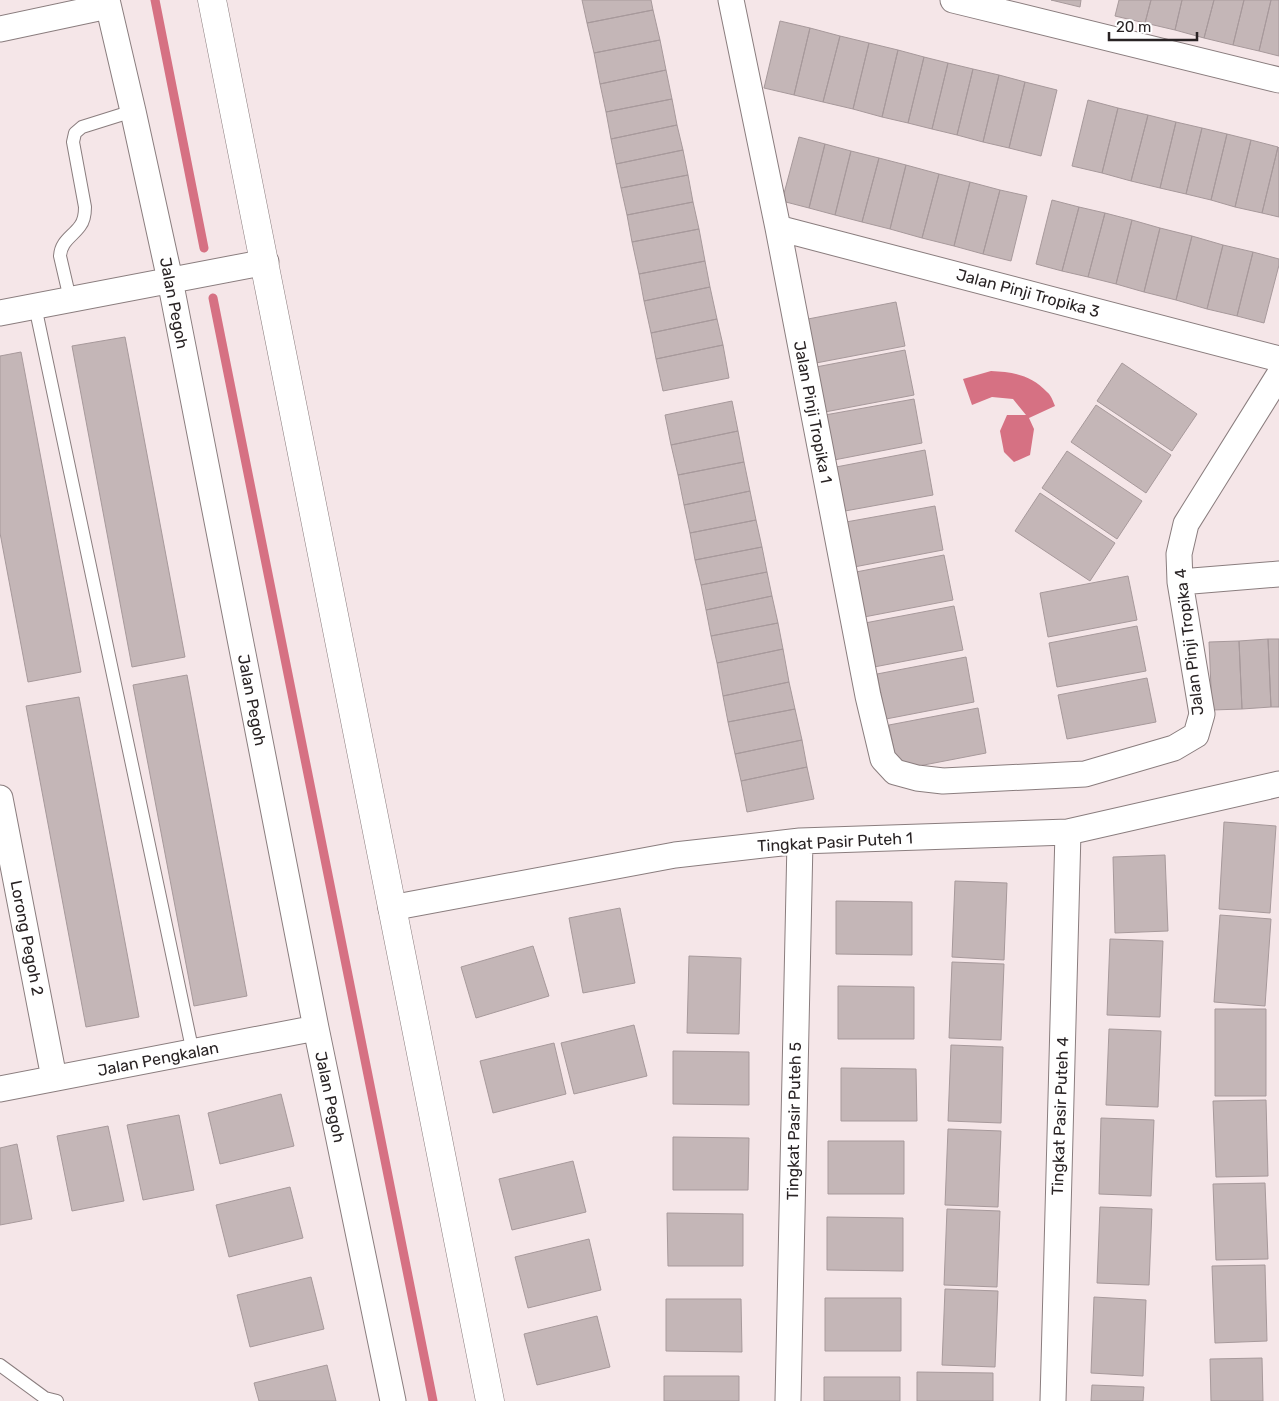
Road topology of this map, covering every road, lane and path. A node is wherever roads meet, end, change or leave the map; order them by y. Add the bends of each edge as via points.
1 (212, 0) edge
2 (731, 0) edge
3 (953, 0) edge
4 (107, 3) edge
5 (61, 8) edge
6 (0, 29) edge
7 (1279, 80) edge
8 (133, 111) junction
9 (778, 228) junction
10 (266, 262) junction
11 (170, 280) junction
12 (70, 299) junction
13 (35, 306) junction
14 (0, 313) edge
15 (1279, 358) edge
16 (1279, 375) edge
17 (1279, 574) edge
18 (1180, 582) junction
19 (943, 781) joint
20 (1279, 784) edge
21 (0, 798) edge
22 (1068, 832) junction
23 (800, 841) junction
24 (391, 908) junction
25 (316, 1028) junction
26 (193, 1053) junction
27 (54, 1078) junction
28 (0, 1089) edge
29 (0, 1365) edge
30 (56, 1401) edge
31 (393, 1401) edge
32 (490, 1401) edge
33 (788, 1401) edge
34 (1052, 1401) edge

1 - 10 street
2 - 9 street, Jalan Pinji Tropika 1
3 - 7 street
4 - 5 street
4 - 8 street, Jalan Pegoh
5 - 6 street
8 - 11 street, Jalan Pegoh
8 - 12 lane via 82,127 75,133 73,142 85,207 81,225 60,249
9 - 15 street, Jalan Pinji Tropika 3
9 - 19 street, Jalan Pinji Tropika 1 via 883,759 895,772
10 - 11 street
10 - 24 street
11 - 12 street
11 - 25 street, Jalan Pegoh
12 - 13 street
13 - 14 street
13 - 26 lane
16 - 18 street, Jalan Pinji Tropika 4 via 1186,524 1179,554
17 - 18 street
18 - 19 street, Jalan Pinji Tropika 4 via 1202,714 1196,735 1174,748 1085,774
20 - 22 street, Tingkat Pasir Puteh 1
21 - 27 street, Lorong Pegoh 2
22 - 23 street, Tingkat Pasir Puteh 1
22 - 34 street, Tingkat Pasir Puteh 4
23 - 24 street, Tingkat Pasir Puteh 1 via 675,855
23 - 33 street, Tingkat Pasir Puteh 5
24 - 32 street
25 - 26 street, Jalan Pengkalan
25 - 31 street, Jalan Pegoh
26 - 27 street, Jalan Pengkalan
27 - 28 street, Jalan Pengkalan
29 - 30 lane via 45,1398

